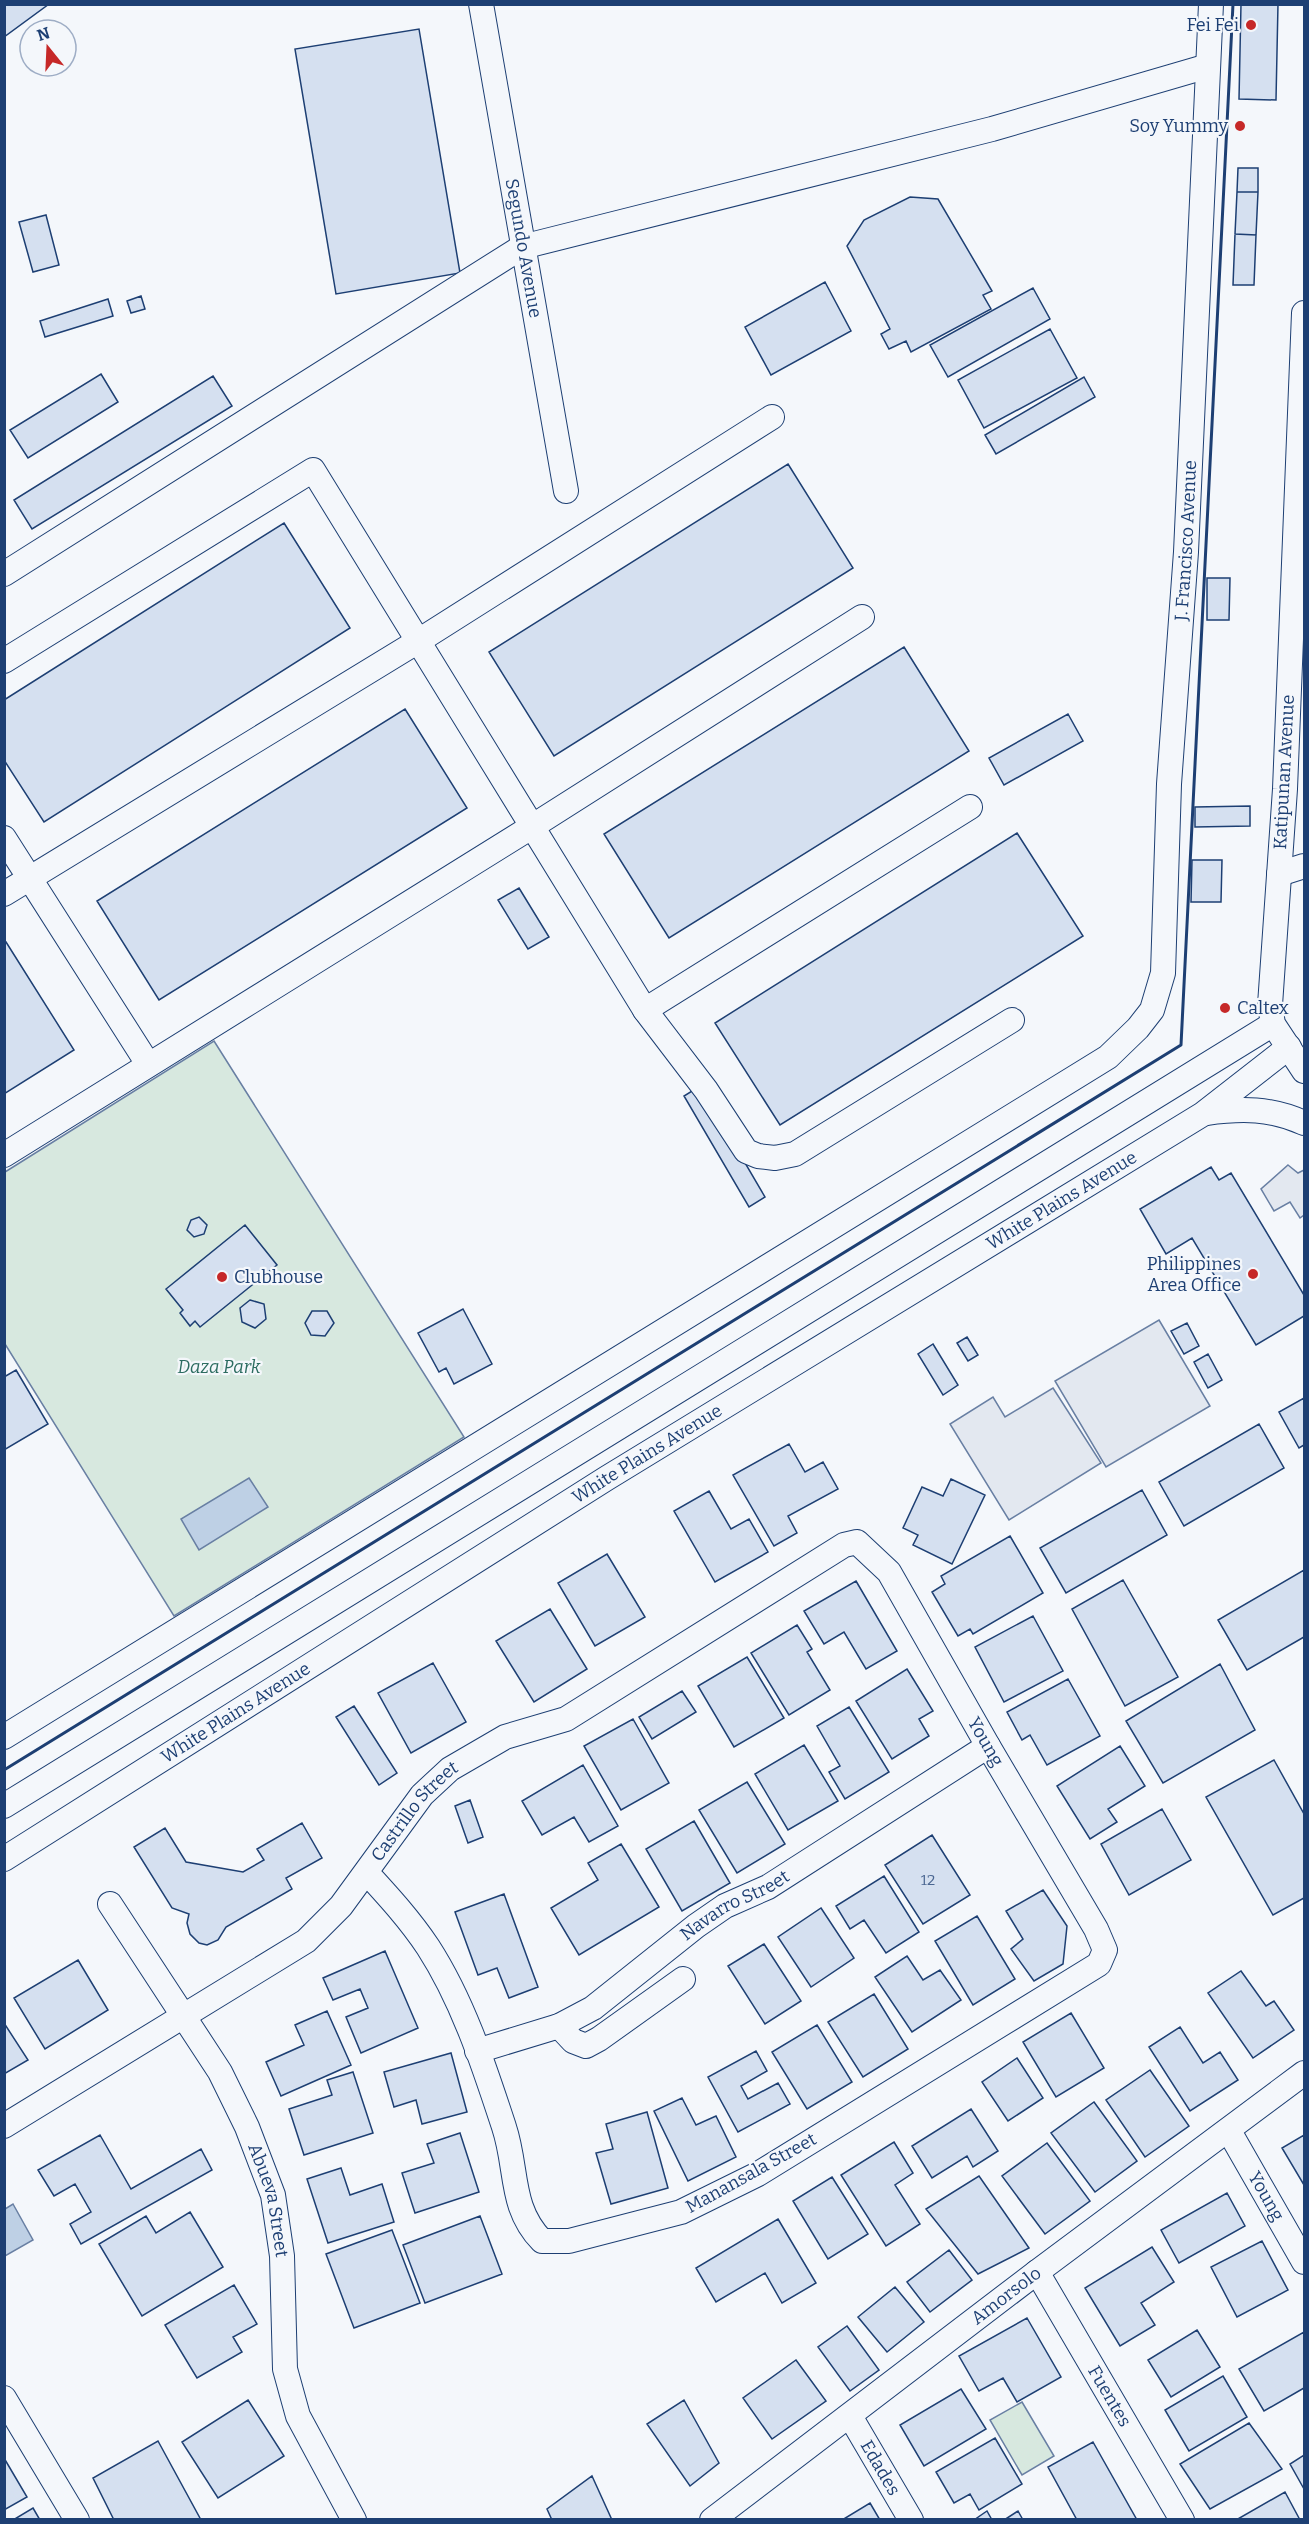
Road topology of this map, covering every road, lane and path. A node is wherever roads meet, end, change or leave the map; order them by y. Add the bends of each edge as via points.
1 (481, 4) edge
2 (1211, 4) edge
3 (1208, 66) junction
4 (522, 247) junction
5 (1305, 313) edge
6 (772, 417) dead end
7 (566, 491) dead end
8 (4, 574) edge
9 (862, 617) dead end
10 (420, 640) junction
11 (4, 661) edge
12 (970, 807) dead end
13 (533, 826) junction
14 (4, 838) edge
15 (1305, 866) edge
16 (1279, 874) junction
17 (29, 878) junction
18 (4, 894) edge
19 (645, 1010) junction
20 (1012, 1020) dead end
21 (1273, 1024) junction
22 (1288, 1047) junction
23 (148, 1064) junction
24 (1305, 1071) edge
25 (1203, 1114) junction
26 (1305, 1123) edge
27 (4, 1155) edge
28 (587, 1446) junction
29 (607, 1478) junction
30 (857, 1542) joint
31 (4, 1737) edge
32 (988, 1746) junction
33 (4, 1806) edge
34 (4, 1859) edge
35 (367, 1873) junction
36 (110, 1905) dead end
37 (1105, 1950) joint
38 (683, 1979) dead end
39 (183, 2016) junction
40 (559, 2026) junction
41 (477, 2051) junction
42 (1305, 2073) edge
43 (4, 2126) edge
44 (1229, 2131) junction
45 (1305, 2262) edge
46 (1037, 2272) junction
47 (4, 2398) edge
48 (850, 2416) junction
49 (76, 2520) edge
50 (354, 2520) edge
51 (712, 2520) edge
52 (911, 2520) edge
53 (1182, 2520) edge

1 - 4 street, Segundo Avenue
2 - 3 street, J. Francisco Avenue
3 - 4 street via 992,129
3 - 31 street, J. Francisco Avenue via 1186,552 1169,784 1163,973 1152,1010 1108,1057
4 - 7 street, Segundo Avenue
4 - 8 street
5 - 16 street, Katipunan Avenue
6 - 10 street
9 - 13 street
10 - 11 street via 313,470
10 - 13 street
10 - 17 street
12 - 19 street
13 - 19 street
13 - 23 street
14 - 17 street
15 - 16 street
16 - 21 street, Katipunan Avenue via 1270,1005
17 - 18 street
17 - 23 street
19 - 20 street via 706,1090 746,1151 775,1158 795,1154
21 - 22 street, Katipunan Avenue
21 - 28 street, White Plains Avenue
22 - 24 street, Katipunan Avenue
22 - 25 street, White Plains Avenue
23 - 27 street
25 - 26 street via 1236,1108 1260,1109
25 - 29 street, White Plains Avenue
28 - 29 street
28 - 33 street, White Plains Avenue
29 - 34 street, White Plains Avenue
30 - 32 street, Young via 889,1572
30 - 35 street, Castrillo Street via 843,1545 566,1719 505,1737 450,1769 422,1795
32 - 37 street, Young
32 - 40 street, Navarro Street via 768,1887 725,1906 593,2008
35 - 39 street, Castrillo Street via 306,1941
35 - 41 street, Manansala Street via 429,1948
36 - 39 street, Abueva Street
37 - 41 street, Manansala Street via 1099,1964 758,2174 681,2212 568,2241 542,2241 530,2228 519,2205 505,2130
38 - 40 street via 586,2046 573,2041
39 - 43 street, Castrillo Street
39 - 50 street, Abueva Street via 220,2072 247,2127 273,2195 282,2256 285,2369 298,2416
40 - 41 street, Navarro Street
42 - 44 street, Amorsolo
44 - 45 street, Young
44 - 46 street, Amorsolo
46 - 48 street, Amorsolo
46 - 53 street, Fuentes
47 - 49 street
48 - 51 street, Amorsolo
48 - 52 street, Edades

